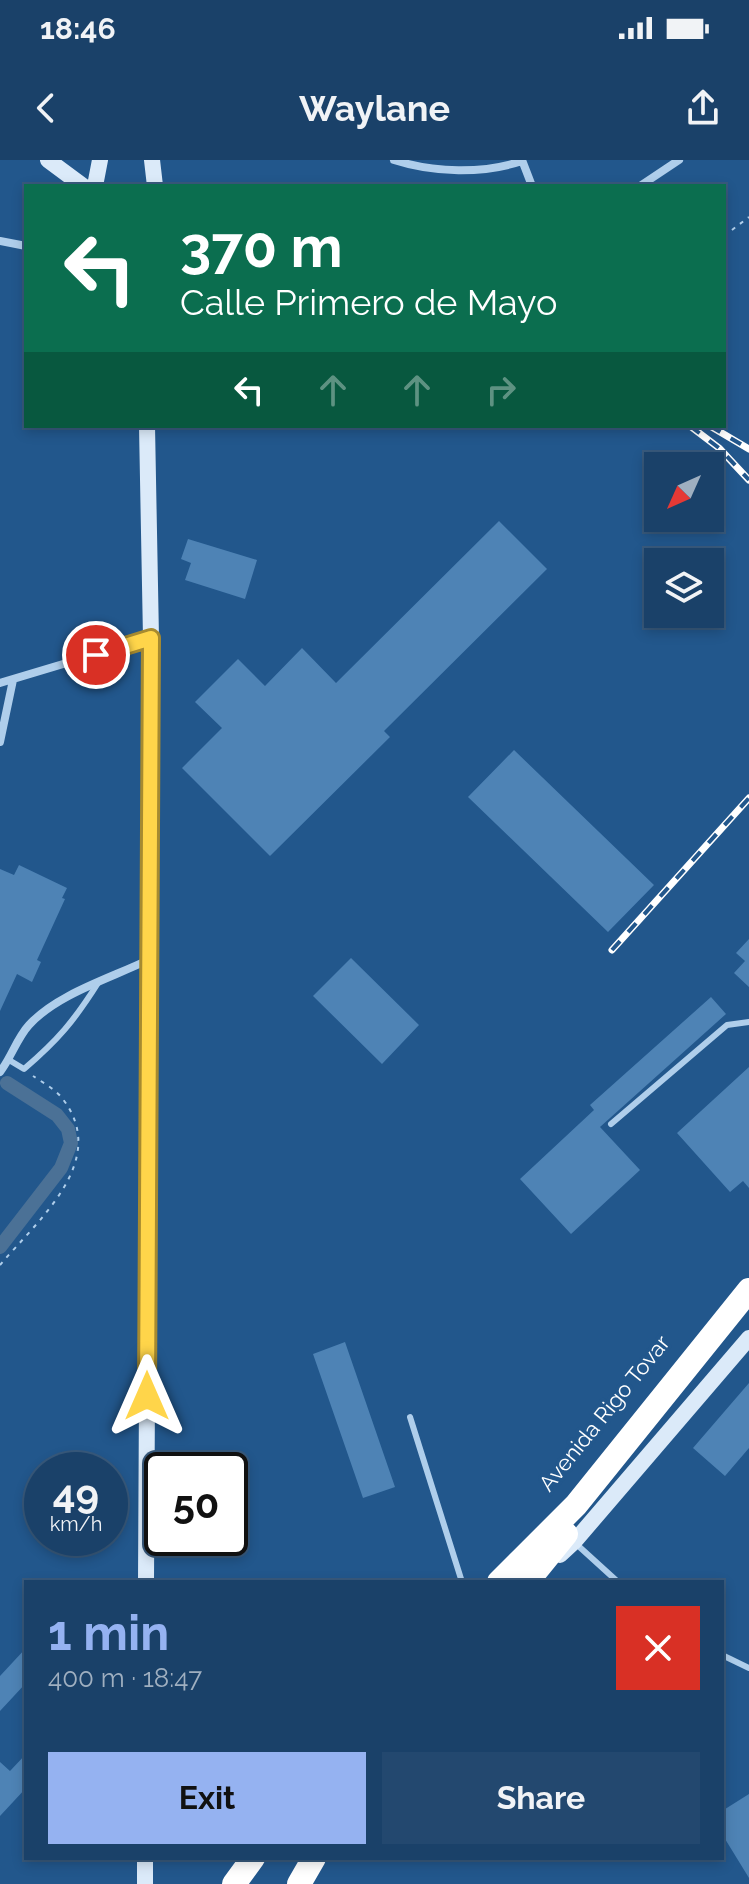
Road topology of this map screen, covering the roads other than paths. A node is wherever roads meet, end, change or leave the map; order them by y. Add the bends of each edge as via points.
1 (48, 160) edge
2 (100, 160) edge
3 (152, 160) edge
4 (394, 160) edge
5 (679, 160) edge
6 (522, 161) edge
7 (80, 184) edge
8 (95, 184) edge
9 (155, 184) edge
10 (531, 184) edge
11 (643, 184) edge
12 (0, 241) edge
13 (24, 246) edge
14 (147, 428) edge
15 (151, 638) junction
16 (13, 680) junction
17 (0, 683) edge
18 (0, 742) edge
19 (148, 960) junction
20 (98, 983) junction
21 (749, 1022) edge
22 (0, 1055) edge
23 (9, 1060) junction
24 (0, 1072) edge
25 (611, 1124) dead end
26 (749, 1274) edge
27 (749, 1290) edge
28 (749, 1312) edge
29 (749, 1338) edge
30 (410, 1417) dead end
31 (574, 1542) junction
32 (146, 1580) edge
33 (461, 1580) edge
34 (501, 1580) edge
35 (501, 1580) edge
36 (529, 1580) edge
37 (536, 1580) edge
38 (616, 1580) edge
39 (724, 1656) edge
40 (749, 1668) edge
41 (145, 1860) edge
42 (252, 1860) edge
43 (313, 1860) edge
44 (145, 1884) edge
45 (234, 1884) edge
46 (299, 1884) edge

1 - 7 main road
2 - 8 main road
3 - 9 main road
4 - 6 street via 487,170
5 - 11 street
6 - 10 street
12 - 13 street
14 - 15 main road
15 - 16 street
15 - 19 main road
16 - 17 street
16 - 18 street
19 - 20 street
19 - 32 main road
20 - 23 street via 42,1013 26,1027
20 - 23 lane via 75,1021 24,1069
21 - 25 lane via 727,1025
22 - 23 street
23 - 24 street
26 - 34 main road, Avenida Rigo Tovar
27 - 35 highway, Avenida Rigo Tovar via 576,1505
28 - 36 highway
29 - 31 main road
30 - 33 lane
31 - 37 main road
31 - 38 lane
39 - 40 lane
41 - 44 main road
42 - 45 highway
43 - 46 highway

